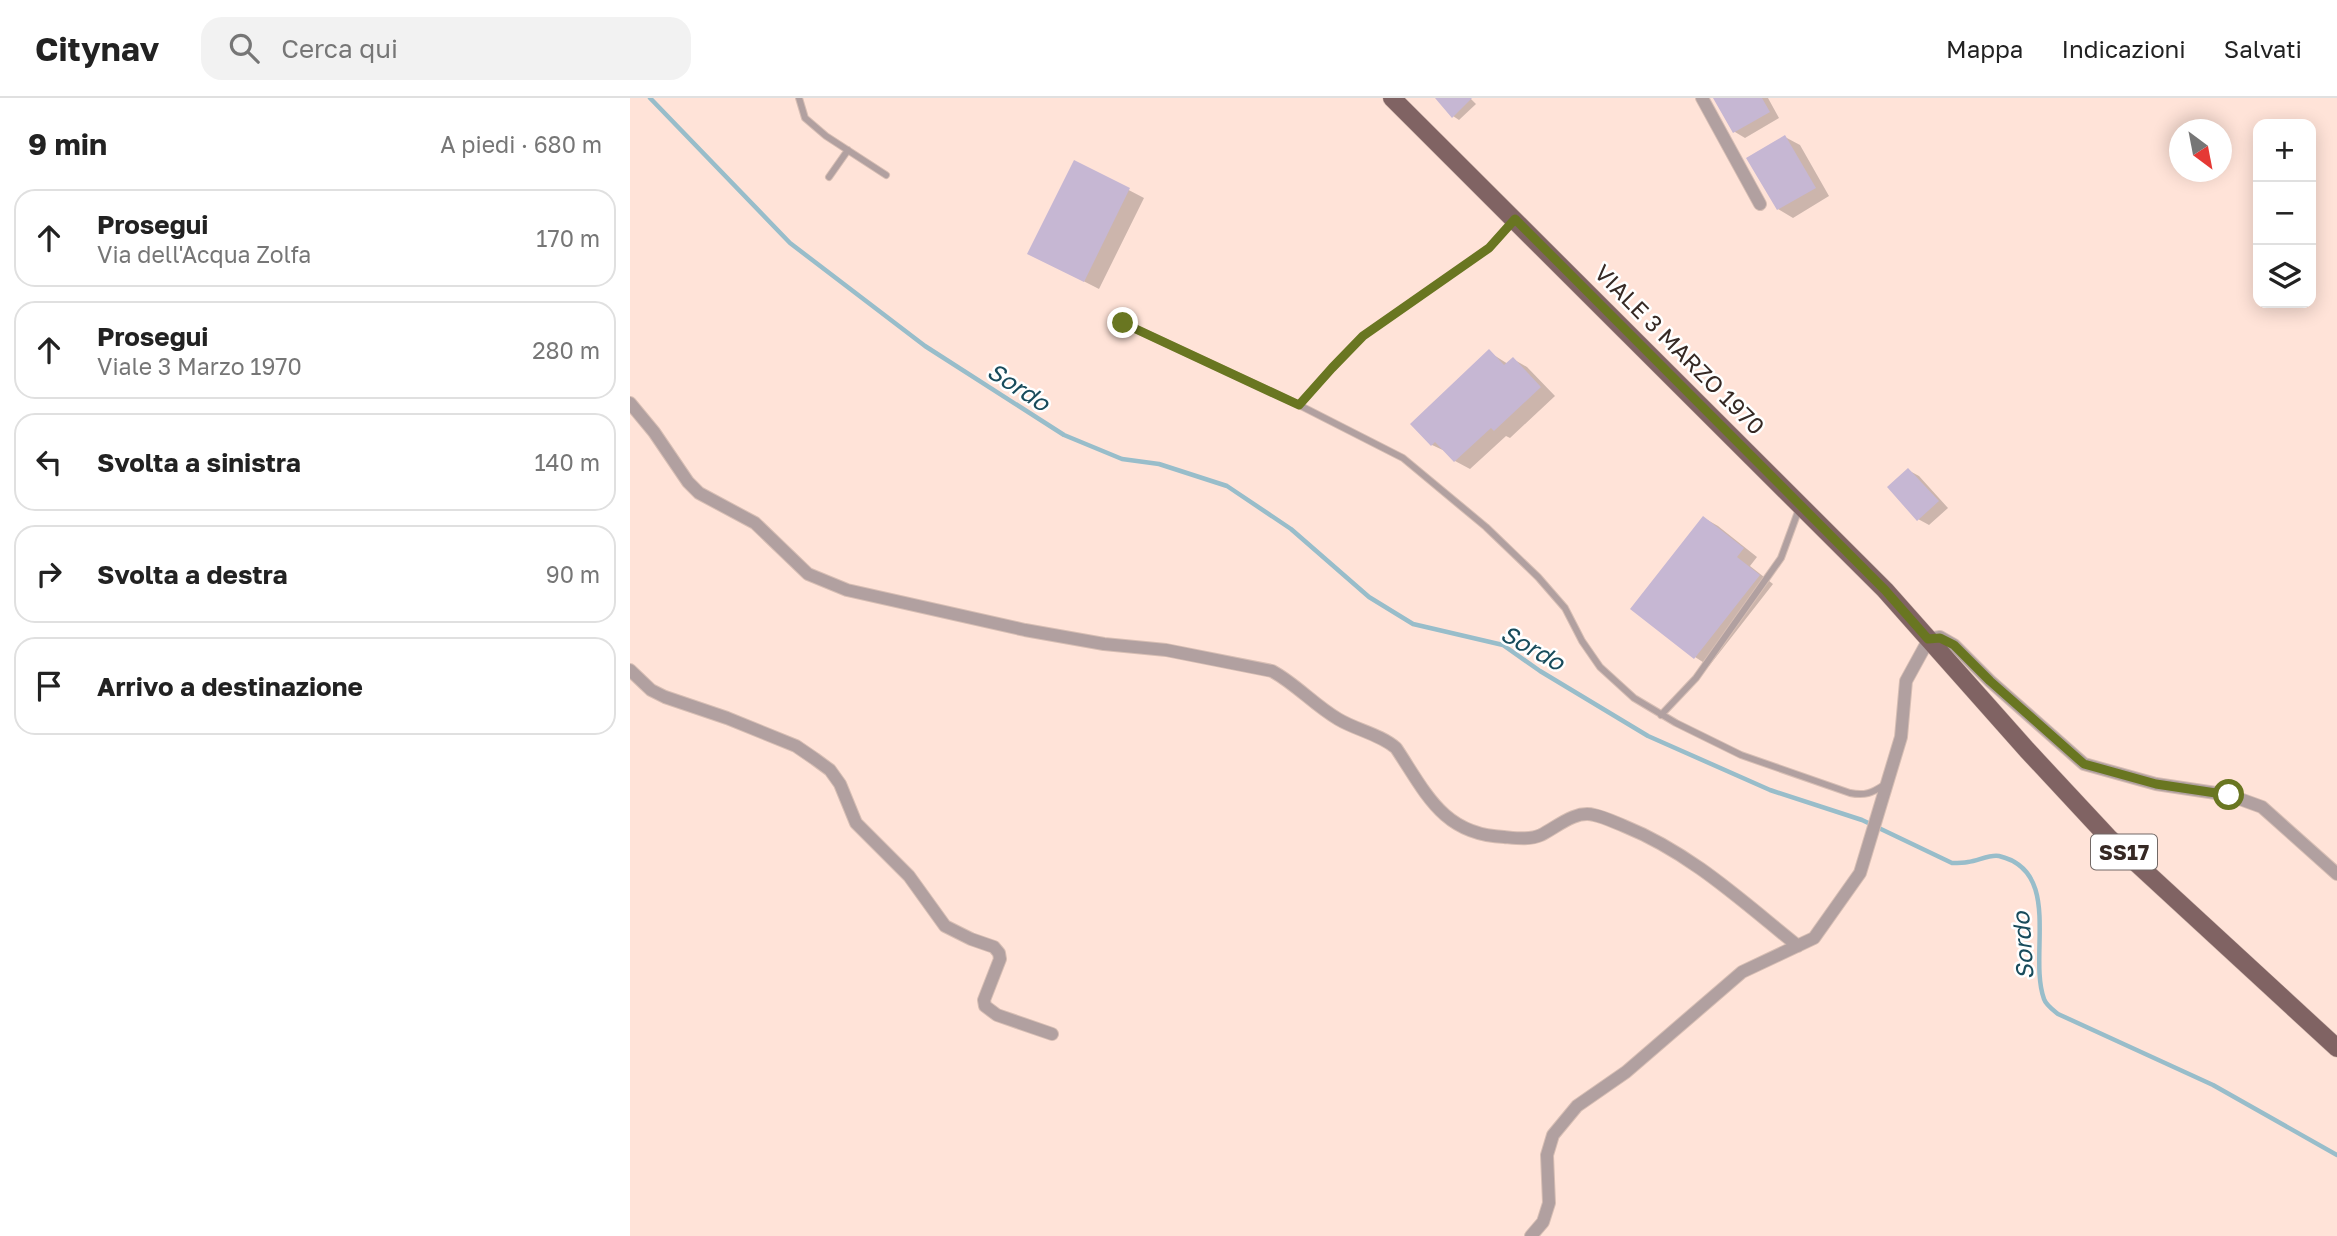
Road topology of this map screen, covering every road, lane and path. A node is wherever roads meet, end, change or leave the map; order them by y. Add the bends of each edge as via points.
1 (799, 98) edge
2 (1392, 98) edge
3 (1702, 98) edge
4 (848, 150) junction
5 (886, 175) dead end
6 (829, 177) dead end
7 (1760, 204) dead end
8 (1515, 219) junction
9 (1123, 323) dead end
10 (630, 403) edge
11 (1299, 405) junction
12 (1801, 505) junction
13 (1928, 639) junction
14 (630, 670) edge
15 (1661, 715) junction
16 (1888, 781) junction
17 (2337, 874) edge
18 (1798, 946) junction
19 (1052, 1034) dead end
20 (2337, 1048) edge
21 (1531, 1236) edge

1 - 4 lane via 805,118
2 - 8 main road, VIALE 3 MARZO 1970
3 - 7 street
4 - 5 lane
4 - 6 lane
8 - 11 lane via 1489,248 1363,336
8 - 12 main road, VIALE 3 MARZO 1970
9 - 11 lane
10 - 18 street via 699,493 755,523 808,575 847,590 1025,630 1272,671 1336,718 1389,742 1435,806 1458,826 1494,837 1524,838 1538,836 1584,813 1595,815 1650,836 1699,866
11 - 15 lane via 1403,458 1486,527 1565,608 1600,667
12 - 13 main road, VIALE 3 MARZO 1970
12 - 15 lane via 1782,558 1696,678
13 - 16 street via 1906,681 1901,737
13 - 17 street via 1940,638 1954,645 2084,764 2156,784 2229,795 2262,807
13 - 20 main road, SS17 via 2108,837
14 - 19 street via 651,690 796,746 830,770 856,823 909,876 945,926 999,953 985,1006 997,1015
15 - 16 lane via 1741,755 1850,793 1871,793
16 - 18 street via 1860,873 1814,938
18 - 21 street via 1742,972 1626,1072 1577,1106 1553,1135 1547,1155 1549,1203 1543,1222

